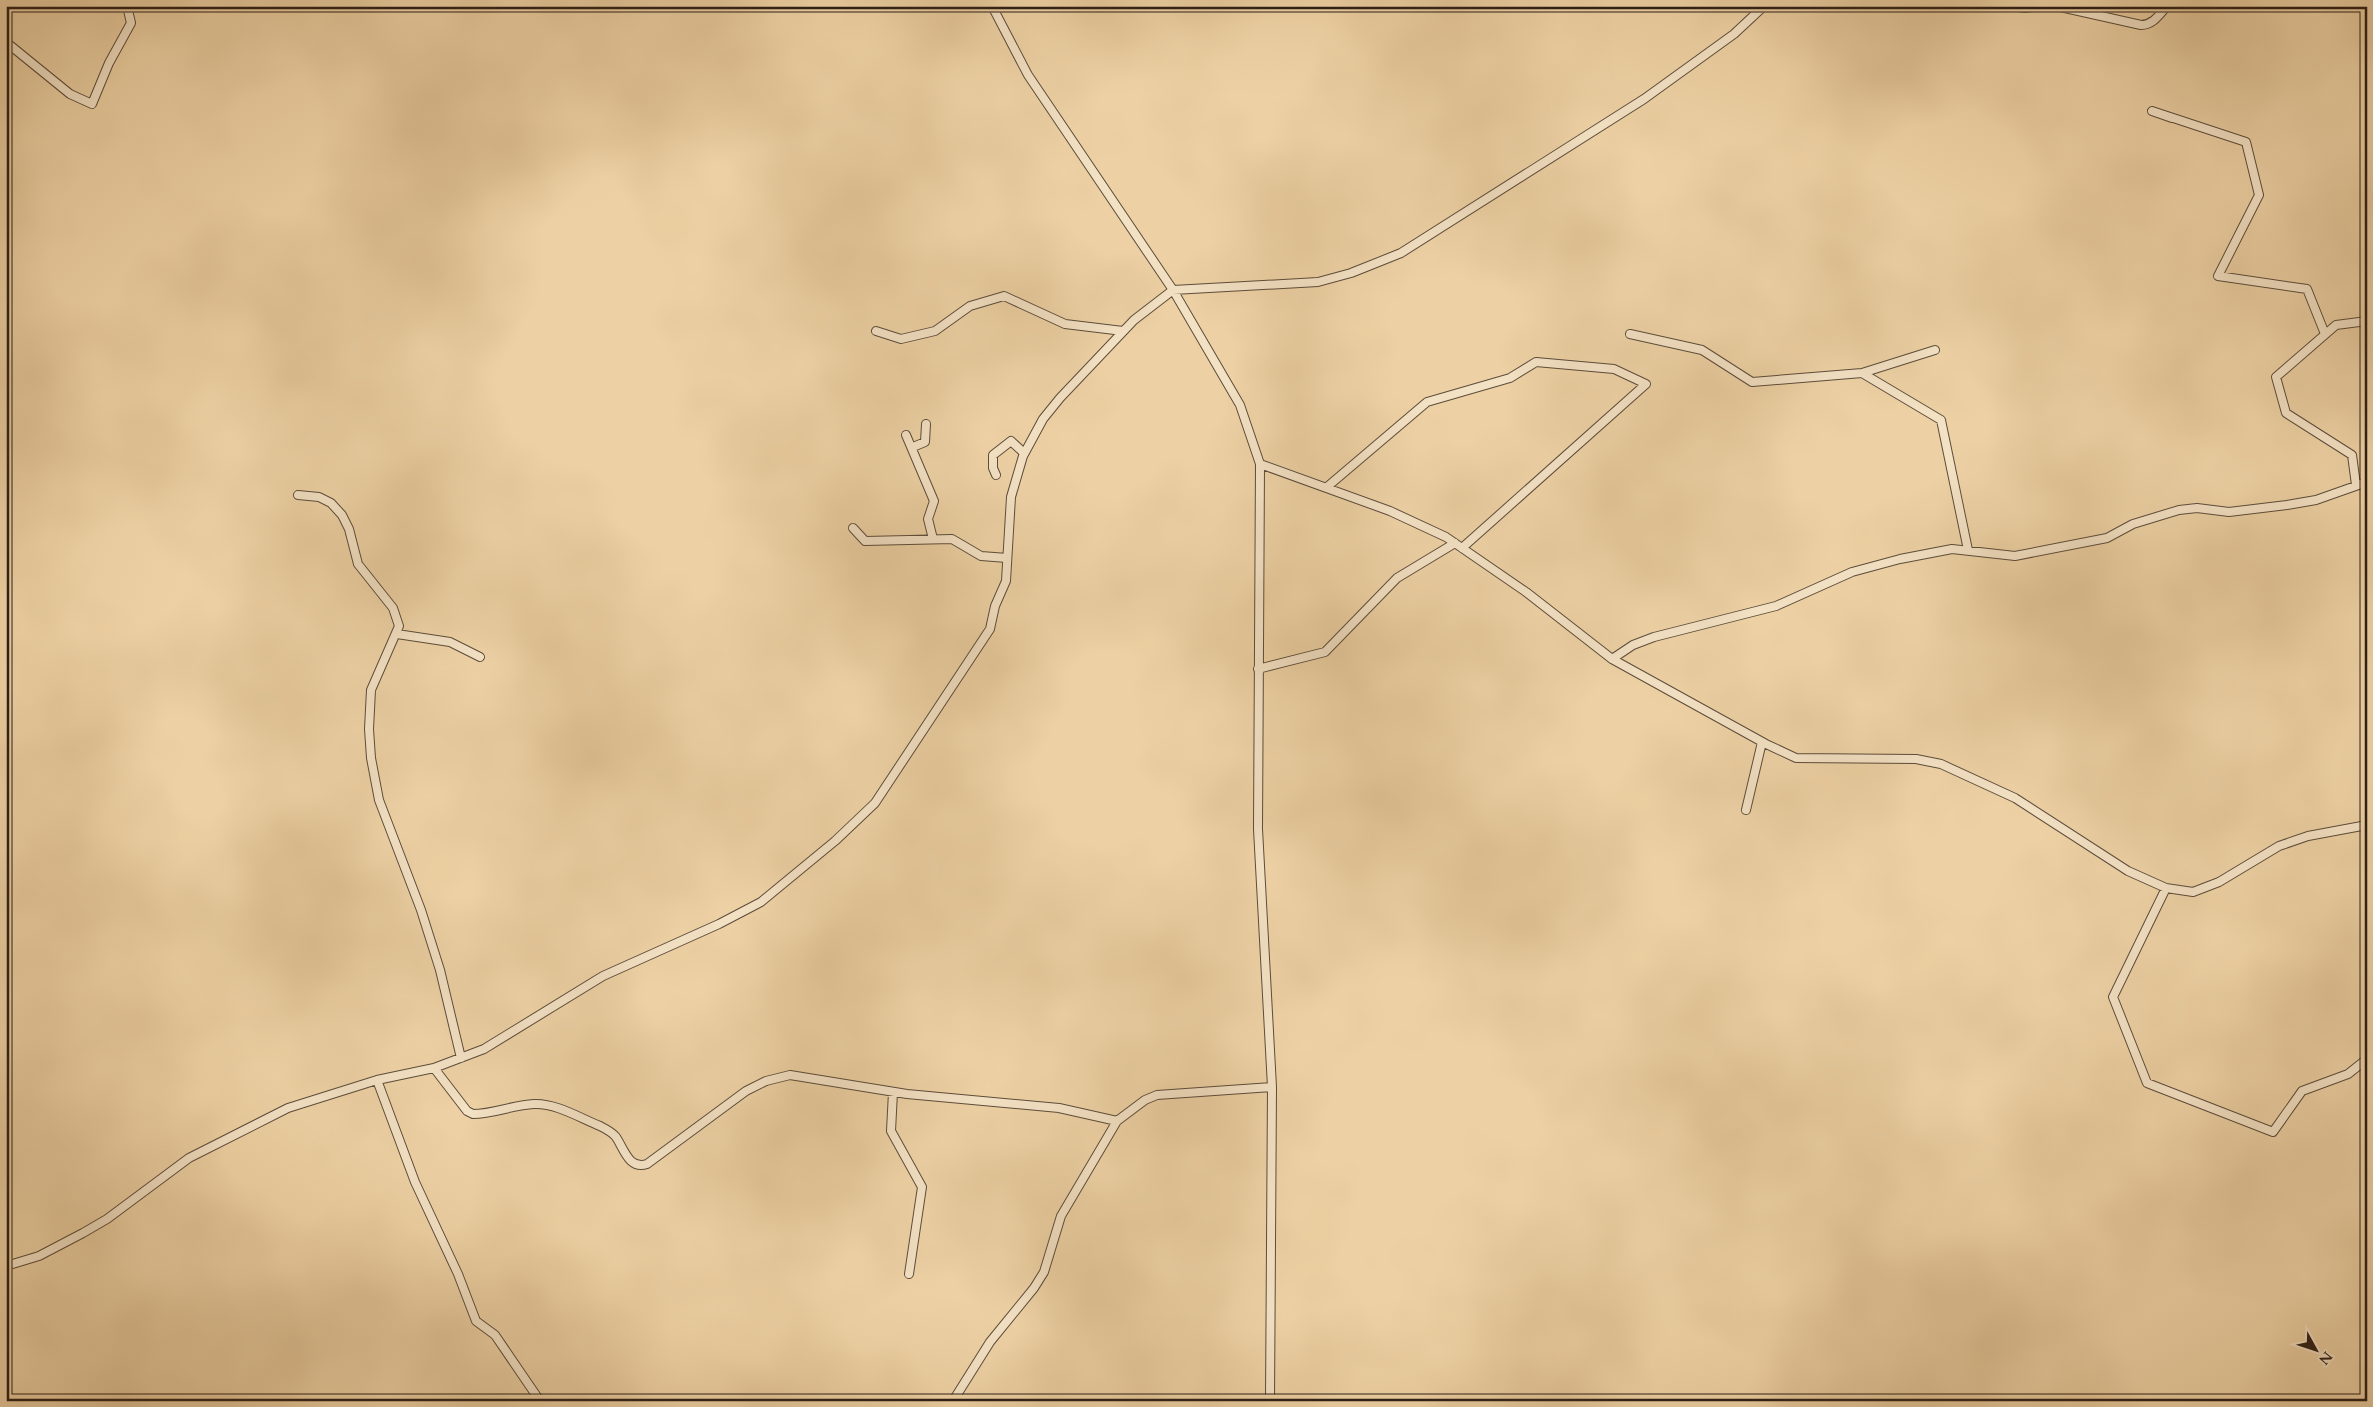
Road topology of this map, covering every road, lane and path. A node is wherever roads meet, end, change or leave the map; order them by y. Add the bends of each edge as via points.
1 (127, 6) edge
2 (992, 6) edge
3 (1764, 6) edge
4 (2012, 6) edge
5 (2045, 6) edge
6 (2056, 6) edge
7 (2166, 6) edge
8 (6, 42) edge
9 (2172, 118) dead end
10 (1173, 290) junction
11 (2367, 321) edge
12 (876, 331) dead end
13 (1123, 331) junction
14 (1630, 334) dead end
15 (2325, 334) junction
16 (1934, 350) dead end
17 (1862, 373) junction
18 (926, 424) dead end
19 (906, 435) dead end
20 (912, 447) junction
21 (1024, 453) junction
22 (1260, 464) junction
23 (996, 475) dead end
24 (2367, 482) edge
25 (2356, 485) junction
26 (1327, 487) junction
27 (298, 495) dead end
28 (853, 528) dead end
29 (933, 539) junction
30 (1455, 543) junction
31 (1462, 548) junction
32 (1968, 550) junction
33 (1007, 558) junction
34 (398, 634) junction
35 (480, 657) dead end
36 (1612, 659) junction
37 (1258, 669) junction
38 (1762, 742) junction
39 (1746, 810) dead end
40 (2367, 825) edge
41 (2166, 888) junction
42 (461, 1058) junction
43 (2367, 1059) edge
44 (434, 1068) junction
45 (377, 1080) junction
46 (1272, 1087) junction
47 (893, 1092) junction
48 (1117, 1121) junction
49 (6, 1266) edge
50 (909, 1274) dead end
51 (540, 1401) edge
52 (953, 1401) edge
53 (1270, 1401) edge

1 - 8 street via 132,23 109,63 92,104 70,94
2 - 10 street via 1028,75
3 - 10 street via 1734,34 1644,99 1401,253 1318,282
4 - 5 street
6 - 7 street via 2141,25 2155,20
9 - 15 street via 2152,111 2246,142 2259,195 2218,276 2307,289
10 - 13 street
10 - 22 street via 1240,405
11 - 15 street via 2336,325
12 - 13 street via 901,339 936,331 970,306 1004,296 1065,324
13 - 21 street via 1043,419
14 - 17 street via 1702,350 1752,382
15 - 25 street via 2276,377 2286,413 2352,456
16 - 17 street
17 - 32 street via 1941,420
18 - 20 street via 924,442
19 - 20 street
20 - 29 street via 934,501 928,519
21 - 23 street via 1011,441 993,455
21 - 33 street via 1011,497
22 - 26 street
22 - 37 street
24 - 25 street
25 - 32 street via 2316,500 2287,505 2229,512 2197,508 2179,510 2133,524 2107,538 2016,556
26 - 30 street via 1390,510
26 - 31 street via 1427,402 1510,378 1536,362 1614,369 1646,384
27 - 34 street via 319,497 331,503 342,515 358,564 392,608 399,626
28 - 29 street via 865,541
29 - 33 street via 952,539 981,556
30 - 31 street
30 - 37 street via 1396,578 1325,652
31 - 36 street via 1526,592
32 - 36 street via 1900,559 1852,572 1776,606 1654,637 1633,645
33 - 42 street via 1006,581 995,606 990,629 875,803 835,841 761,902 603,976 484,1048
34 - 35 street via 450,642
34 - 42 street via 371,690 371,758 379,800 440,970
36 - 38 street
37 - 46 street via 1258,829
38 - 39 street
38 - 41 street via 1796,758 1916,759 1941,764 2015,798 2128,871
40 - 41 street via 2308,836 2279,846 2219,882 2193,892
41 - 43 street via 2113,997 2147,1083 2273,1132 2302,1092 2348,1074
42 - 44 street
44 - 45 street
44 - 47 street via 467,1111 473,1114 536,1104 560,1109 616,1136 624,1153 641,1166 746,1091 766,1081 790,1075
45 - 49 street via 271,1116 189,1158 83,1233 39,1256
45 - 51 street via 416,1182 476,1321 495,1335
46 - 48 street via 1157,1095
46 - 53 street
47 - 48 street via 1059,1108
47 - 50 street via 890,1131 922,1186
48 - 52 street via 1061,1216 1044,1272 990,1342

